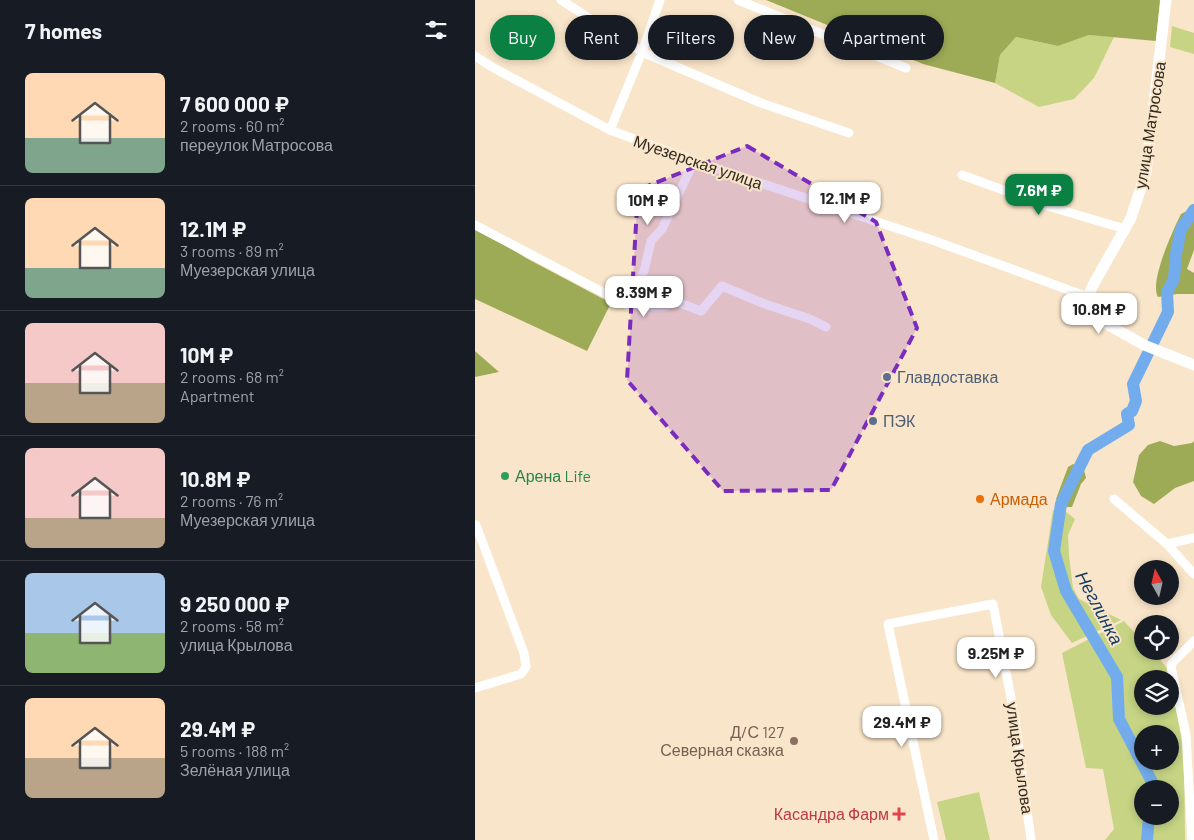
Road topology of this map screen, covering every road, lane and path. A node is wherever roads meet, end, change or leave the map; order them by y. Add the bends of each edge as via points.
1 (561, 0) edge
2 (660, 0) edge
3 (738, 0) edge
4 (1166, 0) edge
5 (642, 52) junction
6 (475, 56) edge
7 (906, 68) dead end
8 (610, 130) junction
9 (849, 133) dead end
10 (694, 161) junction
11 (962, 175) dead end
12 (475, 225) edge
13 (1125, 229) junction
14 (1088, 297) junction
15 (627, 304) junction
16 (826, 327) dead end
17 (1194, 365) edge
18 (1114, 499) dead end
19 (476, 525) edge
20 (1194, 538) edge
21 (1167, 544) junction
22 (1194, 574) edge
23 (1194, 641) edge
24 (475, 688) edge
25 (1190, 733) edge
26 (933, 840) edge
27 (1031, 840) edge
28 (1192, 840) edge

1 - 5 street
2 - 5 street
3 - 7 street
4 - 13 main road, улица Матросова via 1146,172
5 - 8 street
5 - 9 street via 761,103
6 - 8 street, Муезерская улица
8 - 10 street, Муезерская улица
10 - 14 street, Муезерская улица via 935,241
10 - 15 street via 662,229 651,241 644,271 634,296
11 - 13 street via 1041,204
12 - 15 street
13 - 14 main road, улица Матросова
14 - 17 main road via 1093,313 1105,323 1143,345
15 - 16 street via 662,307 677,302 701,311 721,286 810,318
18 - 21 street
19 - 24 street via 524,653 526,667 521,674
20 - 21 street
21 - 22 street
23 - 25 street via 1171,667
25 - 28 street
26 - 27 street, улица Крылова via 889,624 993,604 1015,719

